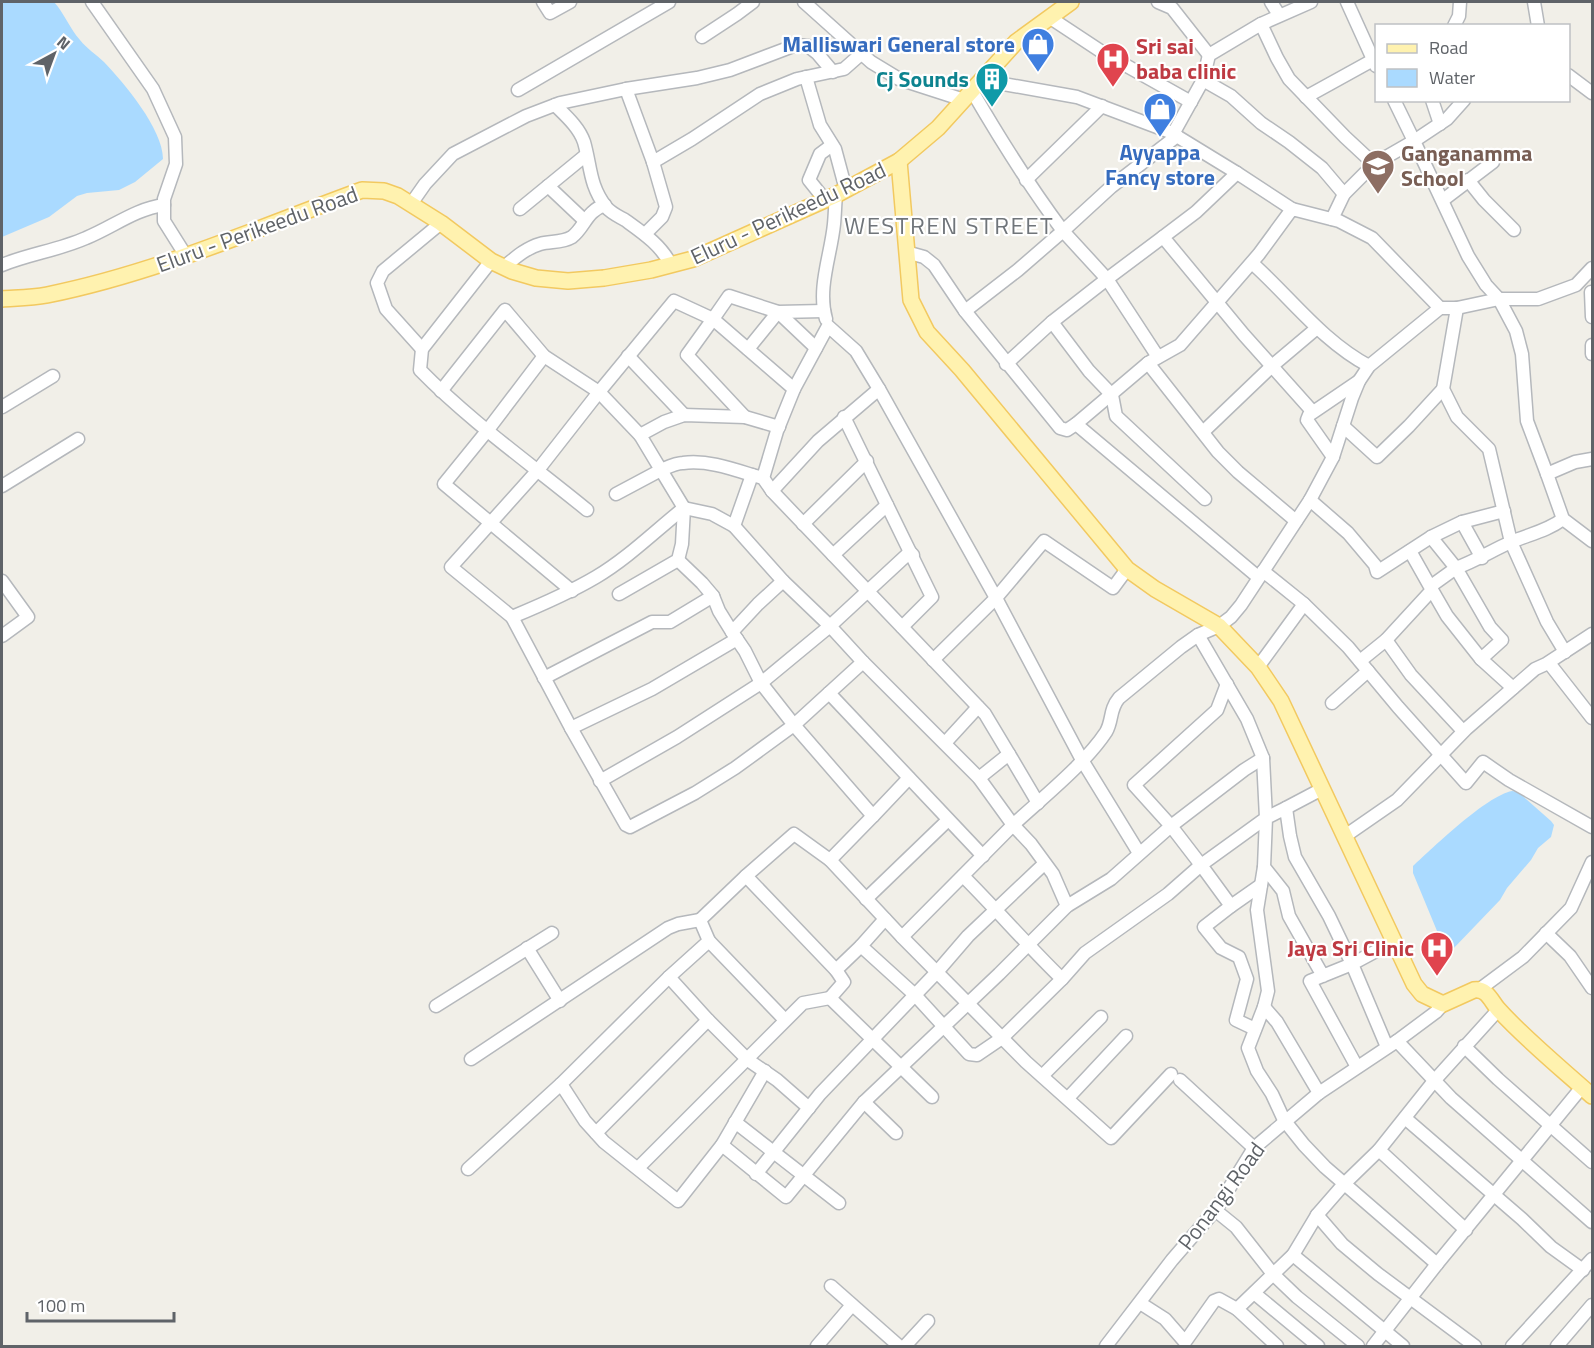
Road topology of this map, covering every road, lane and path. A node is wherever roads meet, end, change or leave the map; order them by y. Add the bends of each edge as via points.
1 (92, 2) edge
2 (543, 2) edge
3 (570, 2) edge
4 (669, 2) edge
5 (753, 2) edge
6 (804, 2) edge
7 (1071, 2) edge
8 (1158, 2) edge
9 (1271, 2) edge
10 (1311, 2) edge
11 (1347, 2) edge
12 (1460, 2) edge
13 (1534, 2) edge
14 (1279, 15) junction
15 (1048, 17) junction
16 (1261, 24) junction
17 (1455, 24) edge
18 (1538, 24) edge
19 (702, 37) dead end
20 (861, 54) junction
21 (1209, 55) junction
22 (1375, 63) edge
23 (833, 72) junction
24 (1570, 76) edge
25 (806, 77) junction
26 (1203, 80) junction
27 (626, 88) junction
28 (518, 90) dead end
29 (972, 90) junction
30 (1593, 93) edge
31 (1306, 97) junction
32 (1191, 102) junction
33 (1395, 102) edge
34 (1433, 102) edge
35 (1462, 102) edge
36 (555, 105) junction
37 (1102, 106) junction
38 (1440, 124) junction
39 (1175, 135) junction
40 (1414, 141) junction
41 (832, 145) junction
42 (586, 155) junction
43 (899, 161) junction
44 (653, 162) junction
45 (1493, 162) dead end
46 (1374, 164) junction
47 (1237, 173) junction
48 (1026, 180) junction
49 (1468, 180) junction
50 (548, 186) junction
51 (1344, 194) junction
52 (835, 195) junction
53 (1443, 200) junction
54 (411, 204) junction
55 (605, 205) junction
56 (164, 206) junction
57 (520, 209) dead end
58 (1292, 209) junction
59 (1332, 219) junction
60 (584, 220) junction
61 (441, 223) junction
62 (1514, 230) dead end
63 (1063, 231) junction
64 (645, 234) junction
65 (1162, 237) junction
66 (906, 252) junction
67 (186, 256) junction
68 (1251, 263) junction
69 (498, 264) junction
70 (2, 265) edge
71 (671, 265) junction
72 (1593, 268) edge
73 (1107, 279) junction
74 (1576, 285) junction
75 (1592, 293) edge
76 (2, 299) edge
77 (1499, 299) junction
78 (1218, 304) junction
79 (1440, 308) junction
80 (1457, 308) junction
81 (824, 311) junction
82 (965, 311) junction
83 (778, 312) junction
84 (1593, 317) edge
85 (713, 319) junction
86 (1053, 322) junction
87 (828, 326) junction
88 (1317, 328) junction
89 (1593, 345) edge
90 (816, 348) junction
91 (422, 349) junction
92 (748, 349) junction
93 (1593, 354) edge
94 (544, 356) junction
95 (628, 356) junction
96 (1153, 360) junction
97 (1006, 364) junction
98 (1272, 366) junction
99 (1369, 366) junction
100 (53, 375) dead end
101 (1359, 381) junction
102 (794, 389) junction
103 (879, 389) junction
104 (1443, 389) junction
105 (441, 391) junction
106 (599, 392) junction
107 (1112, 395) junction
108 (2, 406) edge
109 (1312, 411) junction
110 (684, 415) junction
111 (745, 417) junction
112 (844, 417) junction
113 (1076, 424) junction
114 (1343, 426) junction
115 (779, 427) junction
116 (487, 431) junction
117 (1203, 432) junction
118 (640, 435) junction
119 (78, 439) dead end
120 (1332, 457) junction
121 (1593, 459) edge
122 (867, 461) junction
123 (538, 470) junction
124 (660, 470) junction
125 (1547, 474) junction
126 (758, 476) junction
127 (2, 486) edge
128 (772, 490) junction
129 (616, 494) dead end
130 (1205, 499) dead end
131 (1310, 500) junction
132 (887, 505) junction
133 (684, 508) junction
134 (587, 510) dead end
135 (1504, 511) junction
136 (1563, 519) junction
137 (1296, 521) junction
138 (1462, 522) junction
139 (490, 523) junction
140 (803, 524) junction
141 (734, 526) junction
142 (1431, 537) junction
143 (1591, 539) edge
144 (1511, 542) junction
145 (1410, 551) junction
146 (833, 555) junction
147 (913, 555) junction
148 (1482, 558) junction
149 (678, 560) junction
150 (1456, 568) junction
151 (1127, 569) junction
152 (1261, 574) junction
153 (2, 581) edge
154 (783, 581) junction
155 (1431, 588) junction
156 (572, 591) junction
157 (867, 592) junction
158 (619, 594) dead end
159 (713, 596) junction
160 (996, 598) junction
161 (1304, 604) junction
162 (512, 617) junction
163 (830, 626) junction
164 (1219, 626) junction
165 (902, 627) junction
166 (1593, 634) edge
167 (735, 635) junction
168 (1198, 635) junction
169 (2, 636) edge
170 (1386, 640) junction
171 (1564, 652) junction
172 (1481, 659) junction
173 (933, 660) junction
174 (863, 662) junction
175 (1549, 663) junction
176 (1364, 666) junction
177 (1258, 667) junction
178 (544, 678) junction
179 (761, 683) junction
180 (1227, 684) junction
181 (1513, 688) junction
182 (829, 693) junction
183 (1332, 703) dead end
184 (978, 707) junction
185 (1593, 718) edge
186 (794, 724) junction
187 (571, 728) junction
188 (1463, 731) junction
189 (945, 743) junction
190 (1009, 754) junction
191 (1441, 754) junction
192 (1263, 758) junction
193 (1082, 760) junction
194 (909, 778) junction
195 (979, 778) junction
196 (600, 781) junction
197 (1322, 789) junction
198 (1038, 803) junction
199 (1286, 808) junction
200 (873, 816) junction
201 (1266, 818) junction
202 (948, 820) junction
203 (1013, 825) junction
204 (1171, 826) junction
205 (1593, 827) edge
206 (1345, 836) junction
207 (1139, 853) junction
208 (983, 856) junction
209 (830, 860) junction
210 (1593, 862) edge
211 (1044, 864) junction
212 (1201, 865) junction
213 (1264, 867) junction
214 (746, 876) junction
215 (963, 876) junction
216 (1261, 885) junction
217 (1588, 885) edge
218 (866, 899) junction
219 (1067, 906) junction
220 (1232, 906) junction
221 (995, 908) junction
222 (885, 919) junction
223 (700, 920) junction
224 (552, 933) dead end
225 (1546, 933) junction
226 (902, 937) junction
227 (709, 941) junction
228 (1393, 942) junction
229 (1027, 945) junction
230 (861, 946) junction
231 (527, 948) junction
232 (1352, 964) junction
233 (836, 970) junction
234 (937, 972) junction
235 (1323, 976) junction
236 (669, 977) junction
237 (1062, 980) junction
238 (1593, 988) edge
239 (1480, 989) junction
240 (915, 995) junction
241 (830, 998) junction
242 (560, 1001) junction
243 (1443, 1004) junction
244 (967, 1005) junction
245 (436, 1006) dead end
246 (1264, 1007) junction
247 (1499, 1009) junction
248 (1101, 1017) dead end
249 (708, 1020) junction
250 (785, 1020) junction
251 (944, 1025) junction
252 (1255, 1029) junction
253 (1126, 1036) dead end
254 (873, 1038) junction
255 (1002, 1038) junction
256 (1392, 1044) junction
257 (1464, 1046) junction
258 (471, 1059) dead end
259 (748, 1060) junction
260 (901, 1067) junction
261 (1357, 1067) junction
262 (765, 1071) junction
263 (1042, 1076) junction
264 (1434, 1081) junction
265 (561, 1084) junction
266 (1589, 1090) edge
267 (1319, 1093) junction
268 (932, 1097) dead end
269 (1068, 1098) junction
270 (864, 1102) junction
271 (809, 1108) junction
272 (1405, 1118) junction
273 (1284, 1120) junction
274 (735, 1122) junction
275 (1551, 1126) junction
276 (597, 1133) junction
277 (896, 1133) dead end
278 (722, 1145) junction
279 (1254, 1148) junction
280 (1379, 1150) junction
281 (774, 1151) junction
282 (1522, 1161) junction
283 (1593, 1162) edge
284 (468, 1168) dead end
285 (638, 1168) junction
286 (756, 1174) junction
287 (803, 1174) junction
288 (1344, 1184) junction
289 (1494, 1195) junction
290 (839, 1203) dead end
291 (1215, 1210) junction
292 (1317, 1215) junction
293 (1593, 1222) edge
294 (1466, 1230) junction
295 (1293, 1255) junction
296 (1593, 1259) edge
297 (1437, 1264) junction
298 (1583, 1270) junction
299 (1273, 1274) junction
300 (831, 1286) dead end
301 (1254, 1293) junction
302 (1411, 1298) junction
303 (1140, 1303) junction
304 (852, 1305) junction
305 (1593, 1305) edge
306 (1237, 1309) junction
307 (927, 1321) dead end
308 (1384, 1331) junction
309 (1183, 1345) edge
310 (817, 1347) edge
311 (899, 1347) edge
312 (905, 1347) edge
313 (1106, 1347) edge
314 (1277, 1347) edge
315 (1318, 1347) edge
316 (1358, 1347) edge
317 (1373, 1347) edge
318 (1403, 1347) edge
319 (1475, 1347) edge
320 (1484, 1347) edge
321 (1512, 1347) edge
322 (1557, 1347) edge

1 - 56 street via 153,89 175,137 176,164
2 - 3 street via 550,14
4 - 28 street
5 - 19 street
6 - 20 street
7 - 15 main road, Eluru - Perikeedu Road
8 - 21 street via 1172,8
9 - 14 street
10 - 14 street
11 - 22 street
12 - 17 street
13 - 18 street
14 - 16 street
15 - 29 main road, Eluru - Perikeedu Road via 1016,42
15 - 32 street
16 - 21 street
16 - 31 street via 1281,67
20 - 23 street via 844,69
20 - 29 street via 899,79
21 - 26 street
22 - 31 street
23 - 25 street
23 - 27 street via 808,46 796,45 697,78
24 - 30 street
25 - 41 street via 820,125
25 - 44 street via 760,94
26 - 32 street
26 - 51 street via 1231,96 1290,142 1322,168
27 - 36 street
27 - 44 street
29 - 37 street via 1077,97
29 - 43 main road, Eluru - Perikeedu Road via 938,128
29 - 48 street
31 - 46 street
32 - 39 street
33 - 40 street
34 - 38 street
35 - 38 street
36 - 42 street via 579,133
36 - 54 street via 453,154
37 - 39 street
37 - 48 street
38 - 40 street
39 - 47 street
39 - 63 street
40 - 46 street
40 - 53 street
41 - 52 street
41 - 52 street via 820,153 809,180
42 - 50 street
42 - 55 street via 592,181
43 - 52 main road, Eluru - Perikeedu Road
43 - 66 main road
44 - 64 street via 666,207
45 - 49 street
46 - 51 street
47 - 58 street
47 - 65 street via 1196,212
48 - 63 street
49 - 53 street
49 - 62 street
50 - 57 street
50 - 60 street
51 - 59 street
52 - 71 main road, Eluru - Perikeedu Road via 693,259
52 - 81 street
53 - 77 street via 1468,256
54 - 61 main road, Eluru - Perikeedu Road
54 - 67 main road, Eluru - Perikeedu Road via 384,191 362,190
55 - 60 street
55 - 64 street
56 - 67 street via 164,221
56 - 70 street via 148,207 87,238
58 - 59 street
58 - 68 street
59 - 79 street via 1372,238
60 - 69 street via 573,236 539,244
61 - 69 main road, Eluru - Perikeedu Road
61 - 91 street via 382,271 377,283 386,309
63 - 73 street
63 - 82 street
64 - 71 street via 665,253
65 - 73 street
65 - 78 street
66 - 82 street via 924,257 934,265
66 - 151 main road via 911,300 927,332
67 - 76 main road, Eluru - Perikeedu Road via 45,296
68 - 78 street
68 - 88 street
69 - 71 main road, Eluru - Perikeedu Road via 537,278 568,281
69 - 91 street
72 - 74 street
73 - 86 street
73 - 96 street
74 - 75 street
74 - 77 street via 1538,299
75 - 84 street
77 - 80 street
77 - 125 street via 1516,331 1522,354 1527,421
78 - 96 street via 1180,345
78 - 98 street
79 - 80 street
79 - 99 street
80 - 104 street
81 - 83 street
81 - 87 street
82 - 97 street
83 - 85 street via 729,296
83 - 90 street
83 - 92 street
85 - 92 street
85 - 95 street via 674,301
85 - 111 street via 687,355
86 - 97 street
86 - 107 street
87 - 90 street
87 - 103 street via 856,351
88 - 98 street
88 - 99 street
89 - 93 street
90 - 102 street
91 - 105 street via 420,370
92 - 102 street
94 - 105 street via 505,310
94 - 106 street
94 - 116 street
95 - 106 street
95 - 110 street
96 - 107 street
96 - 117 street
97 - 113 street via 1060,428 1067,430
98 - 109 street
98 - 117 street
99 - 101 street
100 - 108 street
101 - 109 street
101 - 114 street
102 - 115 street
103 - 112 street
103 - 160 street
104 - 114 street via 1377,458
104 - 135 street via 1457,417 1489,449
105 - 116 street
106 - 118 street
106 - 123 street
107 - 113 street
107 - 130 street via 1116,417
109 - 120 street via 1307,420
110 - 111 street
110 - 118 street
111 - 115 street
112 - 122 street
112 - 128 street
113 - 152 street
114 - 120 street
115 - 126 street
116 - 123 street
116 - 139 street via 444,484
117 - 137 street via 1238,472
118 - 124 street
119 - 127 street
120 - 131 street
121 - 125 street
122 - 132 street
122 - 140 street
123 - 134 street
123 - 139 street
124 - 126 street via 682,462 704,463
124 - 129 street
124 - 133 street
125 - 136 street
126 - 128 street
126 - 141 street
128 - 140 street
131 - 137 street
131 - 145 street via 1348,533 1377,572
132 - 146 street
132 - 147 street
133 - 141 street via 712,514
133 - 149 street
133 - 156 street via 618,562
135 - 138 street
135 - 144 street
136 - 143 street
136 - 144 street via 1549,529
137 - 152 street
138 - 142 street
138 - 148 street
139 - 156 street
139 - 162 street via 451,567
140 - 146 street
141 - 154 street
142 - 145 street
142 - 150 street
144 - 148 street
144 - 171 street
145 - 155 street
146 - 157 street
147 - 157 street via 910,552
147 - 165 street via 933,597
148 - 150 street
149 - 158 street
149 - 159 street
150 - 155 street
150 - 172 street via 1485,619 1502,640
151 - 160 street via 1113,588 1044,541
151 - 164 main road
152 - 161 street
152 - 164 street via 1231,617
153 - 169 street via 28,617
154 - 163 street
154 - 167 street via 758,604
155 - 170 street
155 - 172 street via 1447,616
156 - 162 street
157 - 163 street
157 - 165 street
159 - 167 street
159 - 178 street via 670,622 652,622
160 - 173 street
160 - 193 street
161 - 176 street
161 - 177 street
162 - 178 street
163 - 174 street
163 - 179 street
164 - 168 street
164 - 177 main road
165 - 173 street
166 - 171 street
167 - 179 street
167 - 187 street via 652,689
168 - 180 street
168 - 193 street via 1119,698 1107,731
170 - 176 street
170 - 188 street via 1411,675
171 - 175 street
172 - 181 street
173 - 184 street
174 - 182 street
174 - 189 street
175 - 181 street via 1534,669
175 - 185 street
176 - 183 street
176 - 191 street
177 - 197 main road via 1281,701
178 - 187 street
179 - 186 street
179 - 196 street
180 - 192 street
180 - 204 street via 1217,710 1134,785
181 - 188 street
182 - 186 street
182 - 194 street
184 - 189 street
184 - 190 street
186 - 196 street via 695,793 630,826
186 - 200 street
187 - 196 street
188 - 191 street
189 - 195 street
190 - 195 street
190 - 198 street
191 - 205 street via 1466,783 1483,762
191 - 206 street via 1397,800
192 - 201 street
192 - 204 street
193 - 198 street
193 - 207 street
194 - 200 street
194 - 202 street
195 - 203 street
197 - 199 street
197 - 206 main road
198 - 203 street
199 - 201 street
199 - 232 street via 1295,857
200 - 209 street
201 - 212 street
201 - 213 street
202 - 208 street
202 - 218 street
203 - 208 street
203 - 211 street
204 - 207 street
204 - 212 street
206 - 228 main road
207 - 219 street via 1111,879
208 - 215 street
209 - 214 street via 794,834
209 - 218 street
210 - 217 street
211 - 219 street via 1053,874
211 - 221 street
212 - 220 street
212 - 237 street via 1168,894 1085,953
213 - 216 street
213 - 235 street via 1282,891 1289,916
214 - 223 street
214 - 233 street
215 - 221 street
215 - 226 street
216 - 220 street
216 - 246 street via 1257,910 1268,991
217 - 225 street
218 - 222 street
219 - 229 street
220 - 252 street via 1204,927 1221,948 1239,957 1247,979 1236,1020
221 - 229 street
221 - 234 street
222 - 226 street
222 - 230 street
223 - 227 street
223 - 242 street via 668,928
224 - 231 street
225 - 238 street via 1570,956
225 - 239 street via 1523,957
226 - 234 street
227 - 236 street
227 - 250 street
228 - 232 street
228 - 243 main road via 1422,994
229 - 237 street
229 - 244 street
230 - 233 street
230 - 240 street
231 - 242 street
231 - 245 street
232 - 235 street
232 - 256 street
233 - 241 street via 844,982
234 - 240 street
234 - 244 street
235 - 261 street via 1310,981
236 - 249 street
236 - 265 street
237 - 255 street
239 - 243 main road
239 - 247 main road
240 - 251 street
240 - 254 street
241 - 250 street via 803,1003
241 - 254 street
242 - 258 street
243 - 256 street, Ponangi Road
244 - 251 street
244 - 255 street
246 - 252 street
246 - 267 street
247 - 257 street
247 - 266 main road
248 - 263 street
249 - 259 street
249 - 276 street
250 - 259 street
251 - 255 street via 973,1055
251 - 260 street
252 - 273 street via 1248,1048
253 - 269 street
254 - 260 street
254 - 271 street
255 - 263 street
256 - 261 street, Ponangi Road
256 - 264 street
257 - 264 street
257 - 275 street
259 - 262 street
259 - 285 street
260 - 268 street
260 - 270 street
261 - 267 street, Ponangi Road
262 - 271 street
262 - 274 street
263 - 269 street
264 - 272 street
264 - 282 street
265 - 276 street
265 - 284 street
266 - 275 street
267 - 273 street, Ponangi Road
269 - 279 street via 1111,1138 1175,1077
270 - 277 street
270 - 287 street
271 - 281 street
272 - 280 street
272 - 289 street
273 - 279 street, Ponangi Road
273 - 288 street
274 - 278 street
274 - 281 street
275 - 282 street
275 - 283 street
276 - 285 street
278 - 285 street via 678,1200
278 - 286 street
279 - 291 street, Ponangi Road
280 - 288 street
280 - 294 street
281 - 286 street
281 - 287 street
282 - 289 street
282 - 293 street
286 - 287 street via 786,1197
287 - 290 street
288 - 292 street
288 - 297 street
289 - 294 street
289 - 298 street via 1551,1247
291 - 299 street via 1236,1227
291 - 303 street, Ponangi Road
292 - 295 street
292 - 302 street via 1342,1244
294 - 297 street
295 - 299 street
295 - 308 street
296 - 298 street
297 - 302 street
298 - 321 street
299 - 301 street
299 - 316 street
300 - 304 street
301 - 306 street
301 - 315 street
302 - 308 street
302 - 319 street
303 - 309 street via 1165,1319
303 - 313 street, Ponangi Road
304 - 310 street
304 - 311 street
305 - 322 street
306 - 309 street via 1224,1300 1214,1301
306 - 314 street
307 - 312 street
308 - 317 street
308 - 318 street
319 - 320 street

